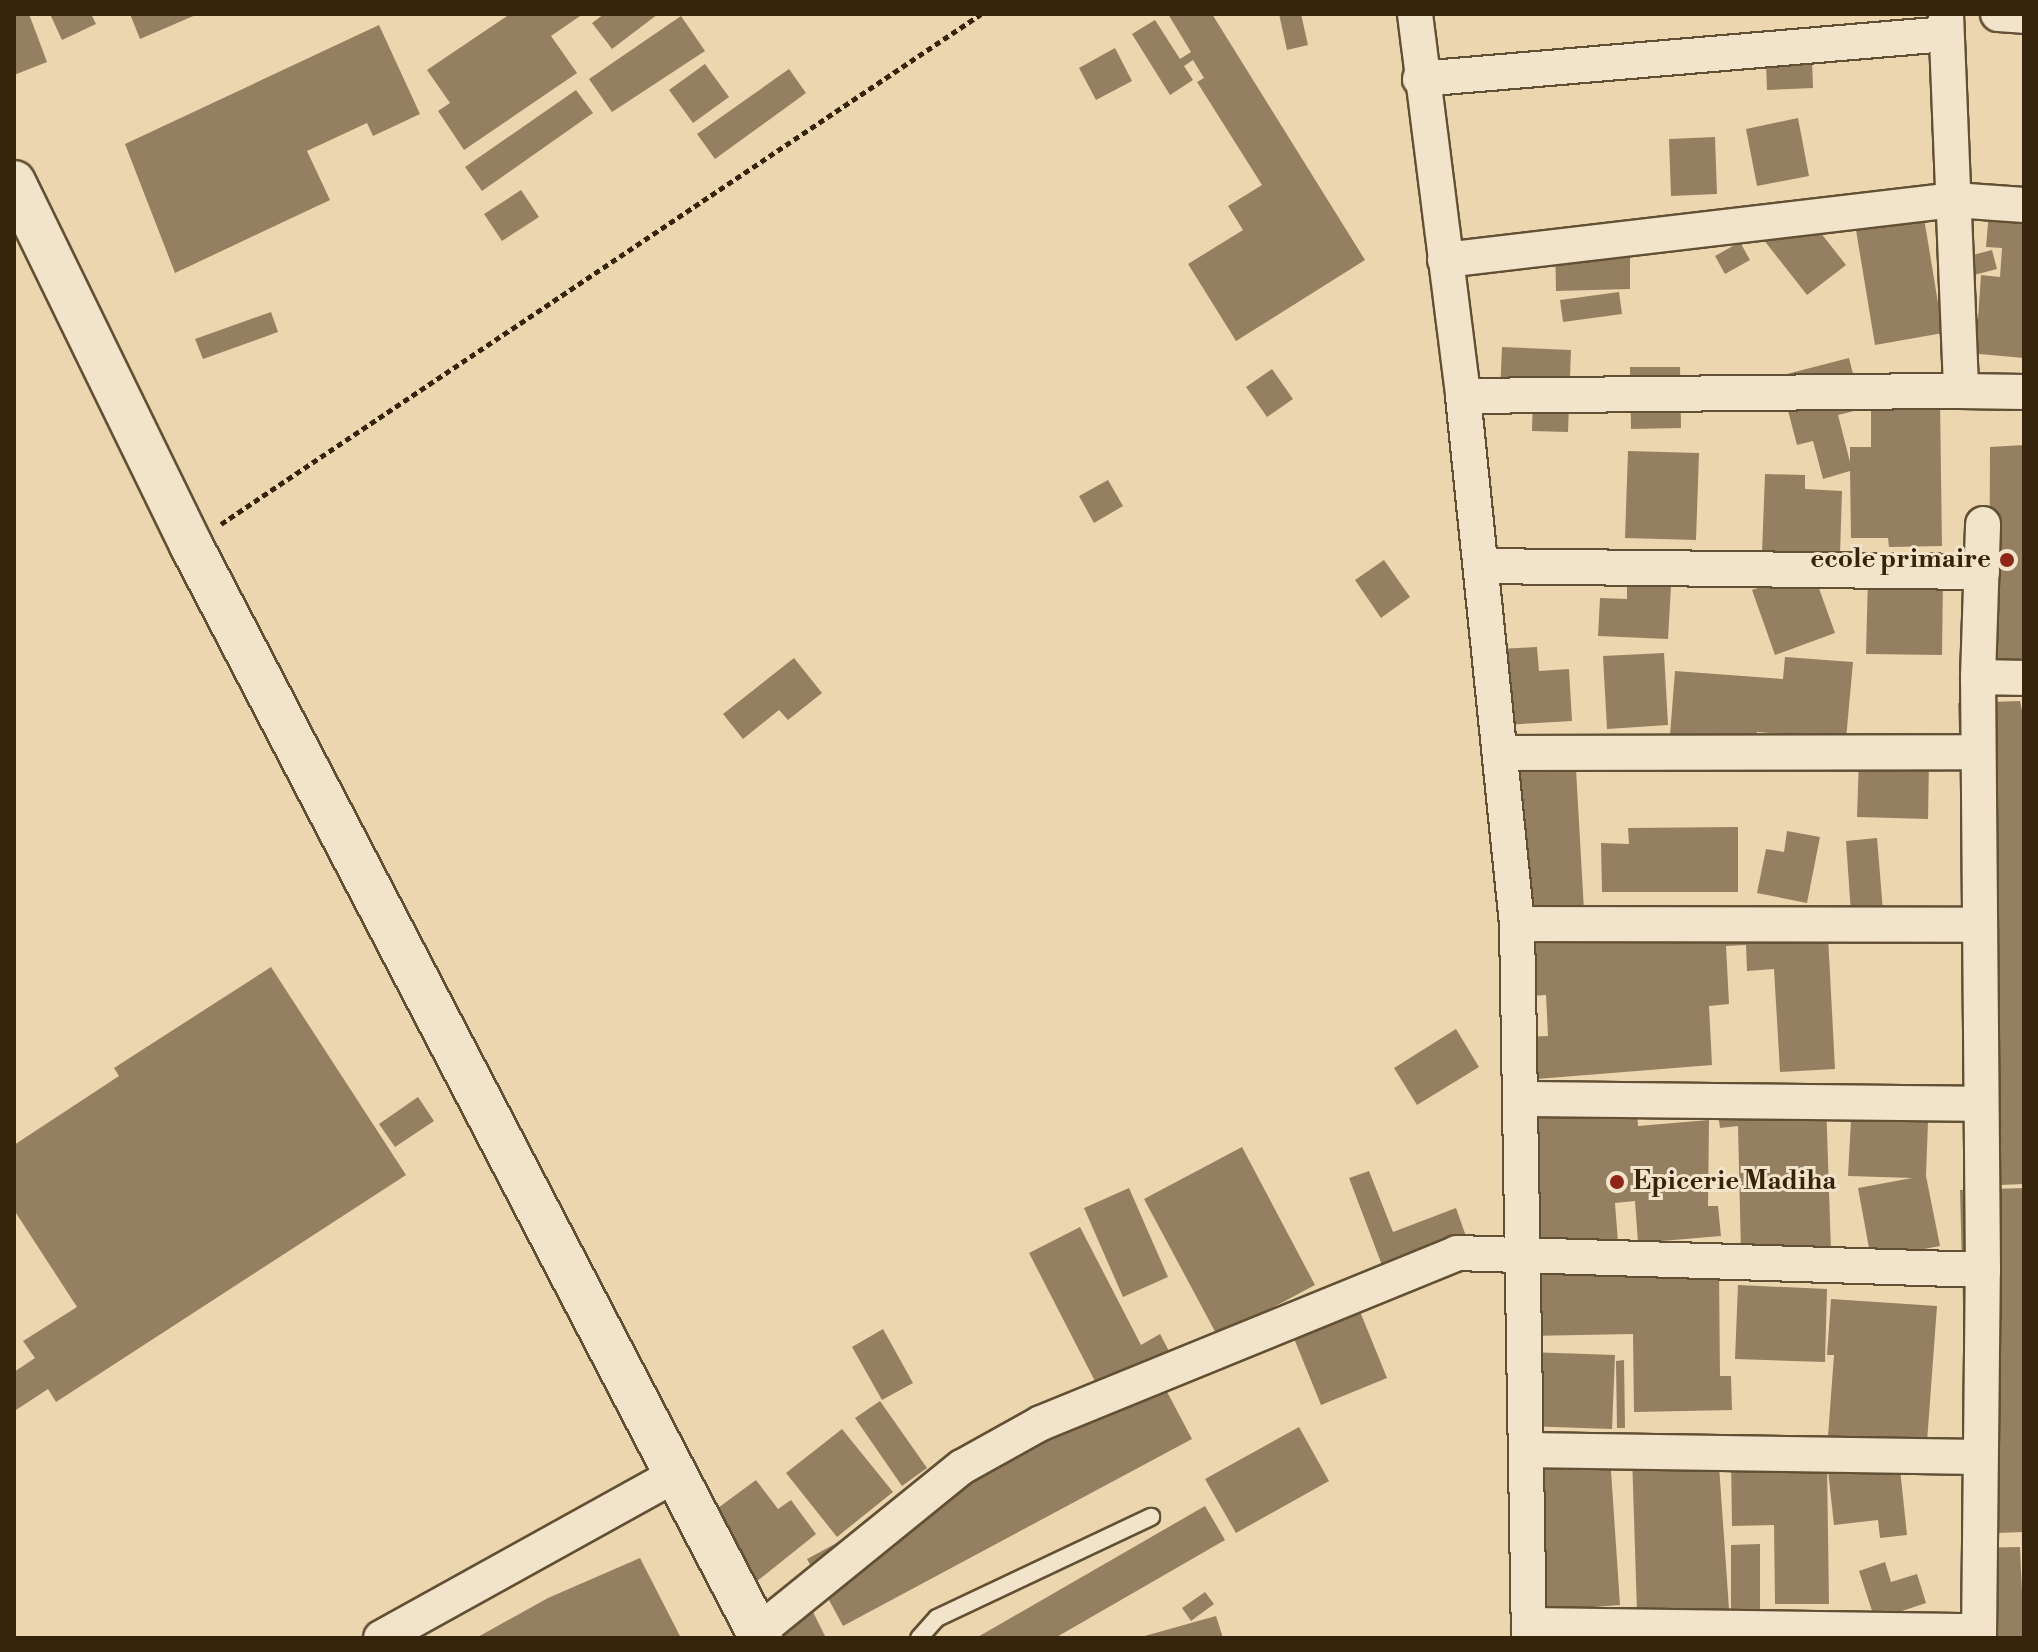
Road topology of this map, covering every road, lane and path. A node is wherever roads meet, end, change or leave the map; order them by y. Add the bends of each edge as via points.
1 (981, 14) edge
2 (1415, 14) edge
3 (1998, 14) edge
4 (2024, 16) edge
5 (1946, 24) edge
6 (1420, 79) junction
7 (14, 182) edge
8 (1954, 200) junction
9 (2024, 205) edge
10 (1445, 260) junction
11 (1961, 391) junction
12 (2024, 392) edge
13 (1463, 396) junction
14 (1983, 524) dead end
15 (191, 545) junction
16 (1481, 566) junction
17 (1982, 572) junction
18 (1978, 677) junction
19 (2024, 678) edge
20 (1978, 752) junction
21 (1500, 753) junction
22 (1517, 924) junction
23 (1979, 925) junction
24 (1521, 1099) junction
25 (1978, 1104) junction
26 (1522, 1255) junction
27 (1983, 1270) junction
28 (1527, 1450) junction
29 (1979, 1457) junction
30 (675, 1475) junction
31 (1151, 1517) dead end
32 (1529, 1631) edge
33 (759, 1635) edge
34 (1979, 1635) edge
35 (381, 1638) edge
36 (919, 1638) edge

1 - 15 path
2 - 6 street
3 - 4 street
5 - 6 street
5 - 8 street
6 - 10 street
7 - 15 street
8 - 9 street
8 - 10 street
8 - 11 street
10 - 13 street
11 - 12 street
11 - 13 street
13 - 16 street
14 - 17 street
15 - 30 street
16 - 17 street
16 - 21 street
17 - 18 street
18 - 19 street
18 - 20 street
20 - 21 street
20 - 23 street
21 - 22 street
22 - 23 street
22 - 24 street
23 - 25 street
24 - 25 street
24 - 26 street
25 - 27 street
26 - 27 street
26 - 28 street
26 - 33 street via 1457,1253 1041,1423 962,1467
27 - 29 street
28 - 29 street
28 - 32 street
29 - 34 street
30 - 33 street
30 - 35 street
31 - 36 lane via 937,1618
32 - 34 street

